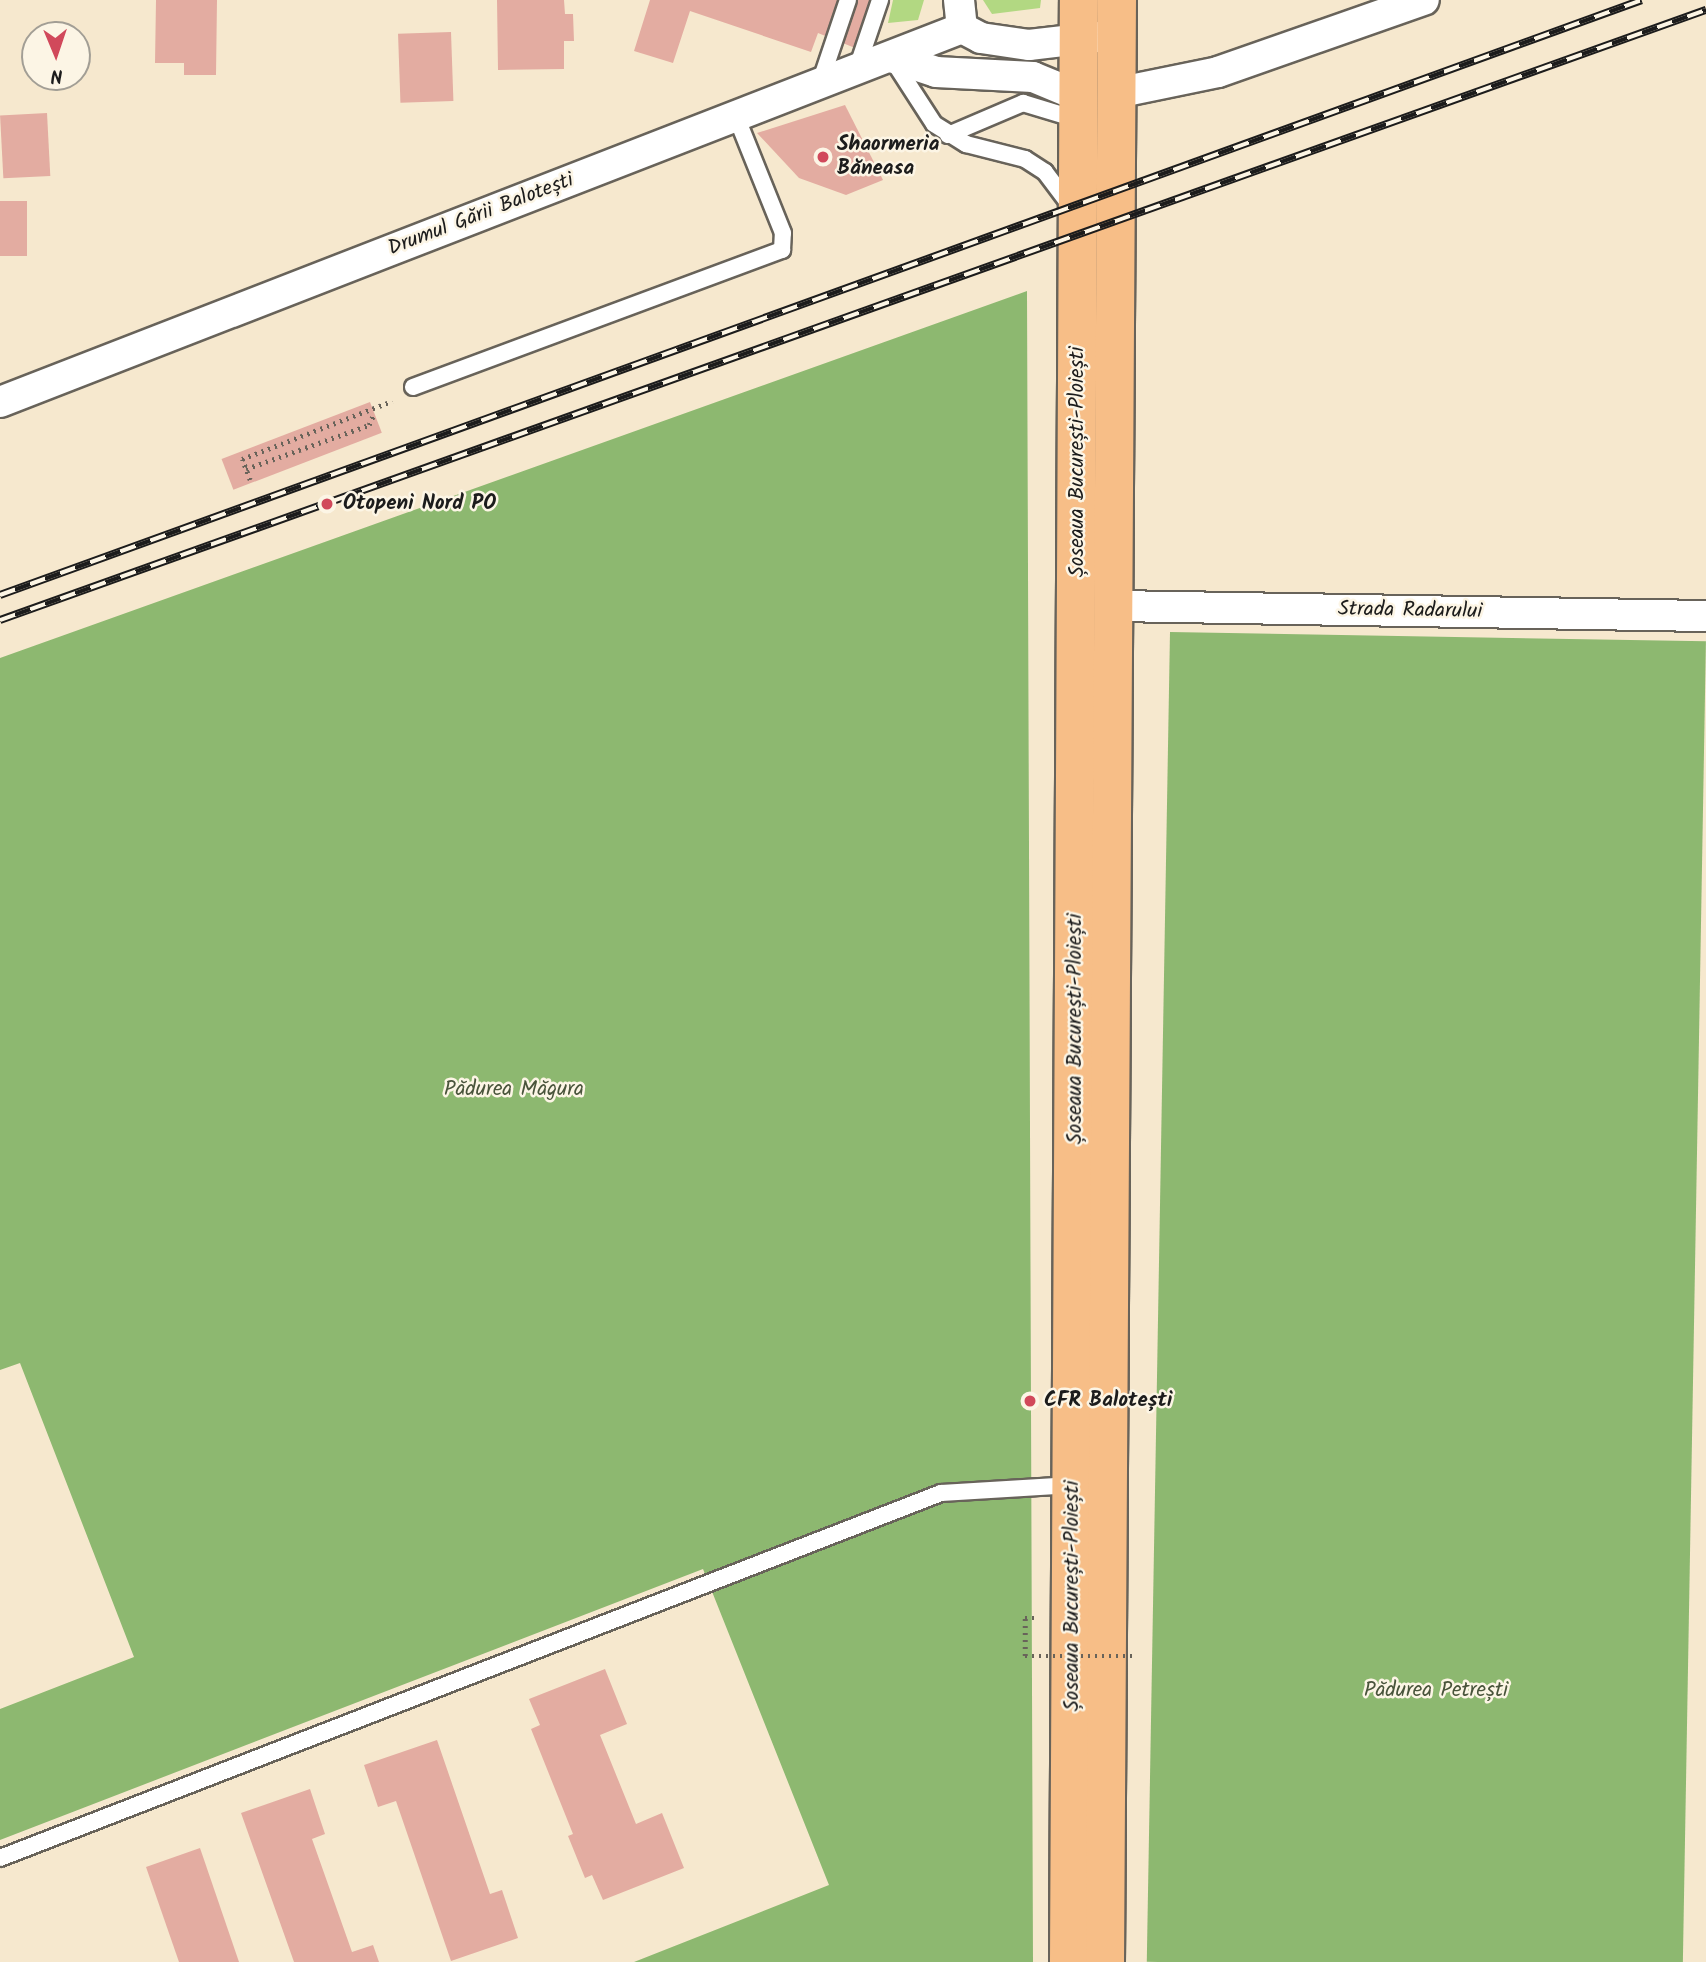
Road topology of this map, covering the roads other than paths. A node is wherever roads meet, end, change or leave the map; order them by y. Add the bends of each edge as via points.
1 (848, 0) edge
2 (880, 0) edge
3 (1079, 0) edge
4 (1424, 0) edge
5 (1116, 13) edge
6 (960, 14) edge
7 (1078, 43) junction
8 (891, 57) junction
9 (855, 71) junction
10 (819, 85) junction
11 (1116, 102) junction
12 (1079, 108) junction
13 (736, 116) junction
14 (948, 135) junction
15 (1080, 222) junction
16 (413, 387) dead end
17 (0, 402) edge
18 (1079, 405) junction
19 (1115, 606) junction
20 (1706, 616) edge
21 (1092, 1485) junction
22 (0, 1858) edge
23 (1069, 1962) edge
24 (1105, 1962) edge

1 - 10 lane
2 - 9 lane
3 - 7 highway, Șoseaua București-Ploiești
4 - 11 street via 1218,72
5 - 7 street
5 - 11 highway, Șoseaua București-Ploiești
6 - 7 street via 1006,43
6 - 8 street, Drumul Gării Balotești
7 - 12 highway, Șoseaua București-Ploiești
8 - 9 street, Drumul Gării Balotești
8 - 12 street via 953,74 1033,77
8 - 14 lane via 934,124
9 - 10 street, Drumul Gării Balotești
10 - 13 street, Drumul Gării Balotești
11 - 19 highway, Șoseaua București-Ploiești
12 - 14 lane via 1023,103
12 - 15 highway, Șoseaua București-Ploiești
13 - 16 lane via 778,219 782,250
13 - 17 street, Drumul Gării Balotești
14 - 15 lane via 1045,172
15 - 18 highway, Șoseaua București-Ploiești
18 - 19 highway via 1096,421 1098,579
18 - 21 highway, Șoseaua București-Ploiești
19 - 20 street, Strada Radarului
19 - 21 highway, Șoseaua București-Ploiești
21 - 22 lane via 941,1493
21 - 23 highway, Șoseaua București-Ploiești
21 - 24 highway, Șoseaua București-Ploiești

